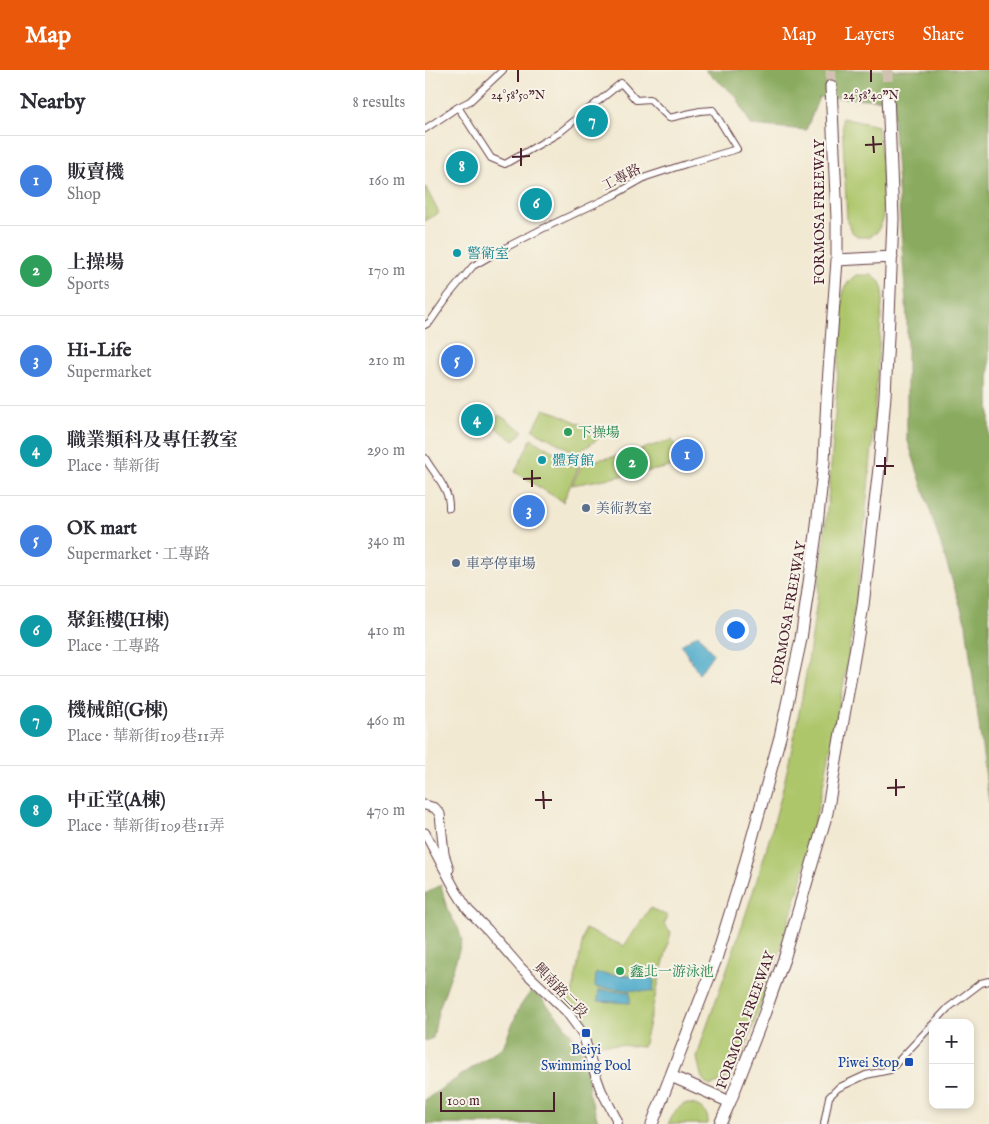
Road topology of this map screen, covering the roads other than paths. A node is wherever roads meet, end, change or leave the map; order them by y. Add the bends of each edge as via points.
1 (503, 70) edge
2 (831, 86) tunnel mouth
3 (888, 94) tunnel mouth
4 (457, 106) junction
5 (425, 129) edge
6 (892, 257) junction
7 (837, 260) junction
8 (425, 325) edge
9 (425, 458) edge
10 (449, 508) dead end
11 (425, 805) edge
12 (425, 833) edge
13 (456, 891) junction
14 (989, 980) edge
15 (937, 1019) edge
16 (929, 1027) edge
17 (671, 1076) junction
18 (730, 1102) junction
19 (616, 1124) edge
20 (652, 1124) edge
21 (721, 1124) edge
22 (824, 1124) edge

1 - 4 street via 470,101
2 - 7 highway, FORMOSA FREEWAY
3 - 6 highway, FORMOSA FREEWAY
4 - 5 street
4 - 8 street, 工專路 via 491,158 505,164 559,133 621,83 636,100 650,99 669,118 713,110 737,149 645,177 501,250 473,266 431,322
6 - 7 highway
6 - 18 highway, FORMOSA FREEWAY via 885,396 863,606 827,813 785,956
7 - 17 highway, FORMOSA FREEWAY via 824,462 801,639 781,733 741,878 715,962
9 - 10 street via 446,493
11 - 13 street via 435,808 440,814 445,854
12 - 13 street
13 - 19 street, 興南路二段 via 468,910 566,1011 583,1034
14 - 15 street via 981,982
16 - 22 street via 890,1070 866,1075 838,1088 829,1097
17 - 18 highway
17 - 20 highway, FORMOSA FREEWAY
18 - 21 highway, FORMOSA FREEWAY

